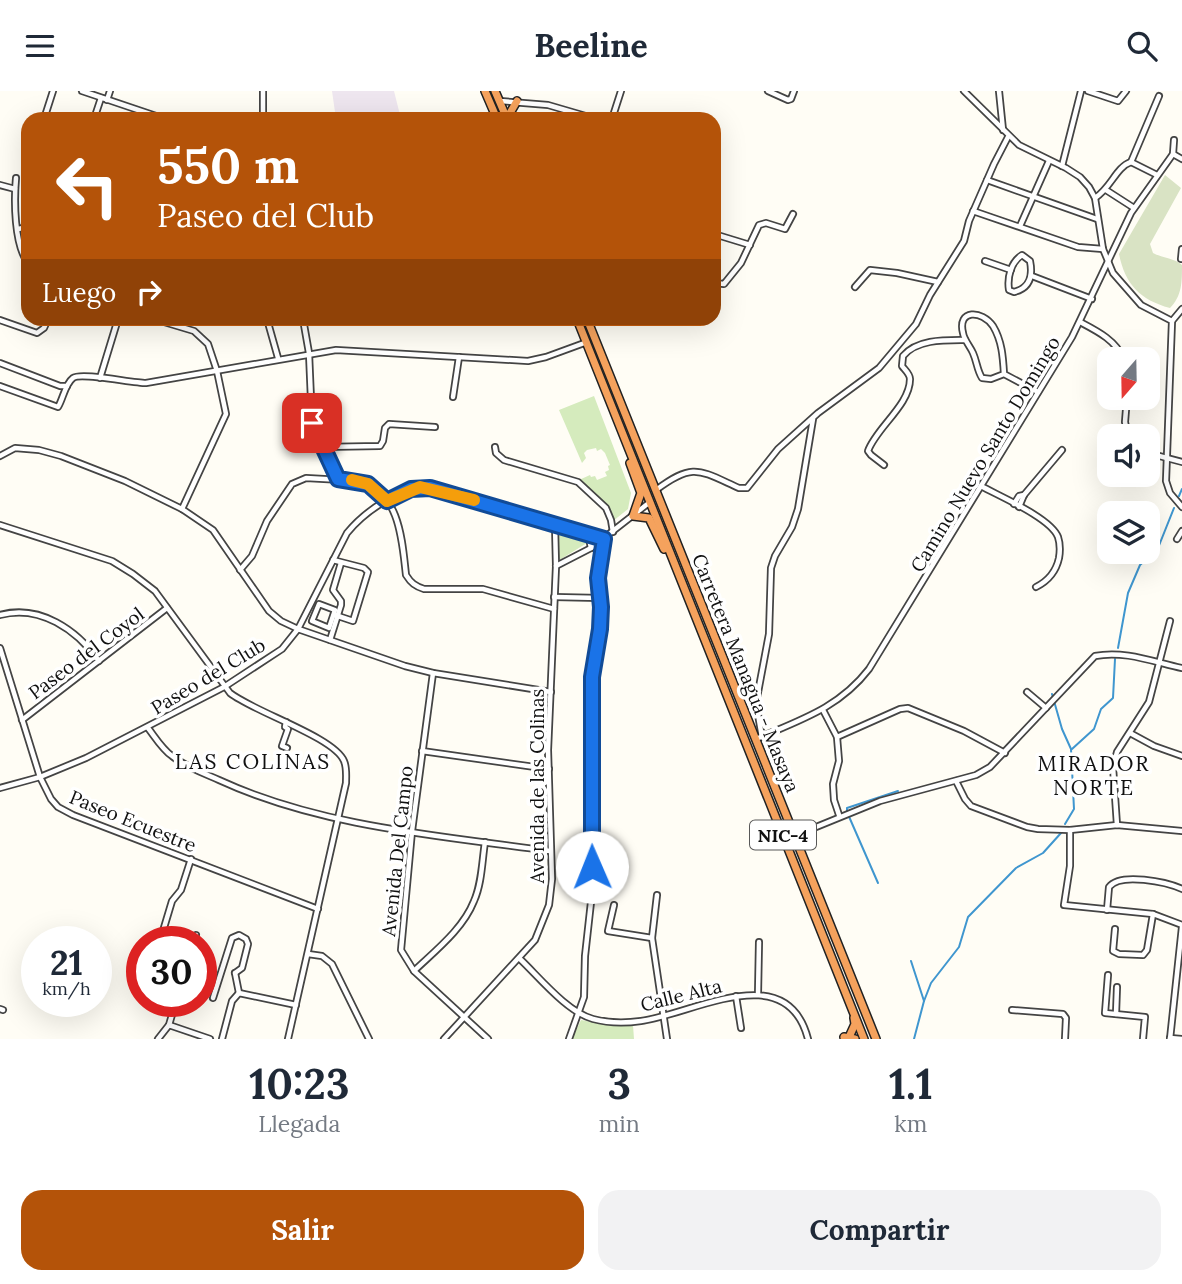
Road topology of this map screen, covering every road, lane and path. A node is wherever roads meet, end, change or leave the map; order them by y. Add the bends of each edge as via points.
1 (53, 91) edge
2 (110, 91) edge
3 (263, 91) edge
4 (487, 91) edge
5 (495, 91) edge
6 (621, 91) edge
7 (768, 91) edge
8 (794, 91) edge
9 (964, 91) edge
10 (999, 91) edge
11 (1081, 91) edge
12 (1088, 91) edge
13 (1126, 91) edge
14 (86, 92) edge
15 (1159, 96) dead end
16 (104, 99) junction
17 (500, 101) junction
18 (517, 101) junction
19 (46, 112) edge
20 (98, 112) edge
21 (144, 112) edge
22 (262, 112) edge
23 (495, 112) edge
24 (497, 112) edge
25 (505, 112) edge
26 (512, 112) edge
27 (572, 112) edge
28 (614, 112) edge
29 (1003, 131) junction
30 (1008, 137) junction
31 (1174, 140) dead end
32 (1173, 154) junction
33 (1182, 159) edge
34 (1049, 161) junction
35 (1131, 162) junction
36 (1062, 166) junction
37 (1157, 175) junction
38 (16, 178) dead end
39 (987, 180) junction
40 (0, 185) edge
41 (15, 189) junction
42 (1106, 190) junction
43 (1033, 196) junction
44 (1095, 198) junction
45 (1134, 208) junction
46 (973, 211) junction
47 (793, 214) dead end
48 (1097, 219) junction
49 (1020, 226) junction
50 (21, 228) edge
51 (18, 229) junction
52 (721, 237) edge
53 (750, 245) junction
54 (1103, 249) junction
55 (1182, 249) edge
56 (21, 251) edge
57 (1181, 259) edge
58 (985, 261) dead end
59 (1107, 261) junction
60 (1011, 270) junction
61 (1032, 277) junction
62 (939, 282) junction
63 (721, 284) edge
64 (855, 287) dead end
65 (1092, 299) junction
66 (1182, 309) edge
67 (0, 320) edge
68 (1172, 321) junction
69 (1080, 322) junction
70 (45, 326) edge
71 (116, 326) edge
72 (177, 326) edge
73 (269, 326) edge
74 (304, 326) edge
75 (580, 326) edge
76 (590, 326) edge
77 (966, 340) junction
78 (587, 342) junction
79 (1117, 347) edge
80 (309, 353) junction
81 (459, 356) junction
82 (278, 358) junction
83 (0, 363) edge
84 (218, 371) junction
85 (1004, 375) junction
86 (100, 377) junction
87 (0, 386) edge
88 (67, 386) junction
89 (1038, 392) junction
90 (453, 397) dead end
91 (813, 418) junction
92 (435, 427) dead end
93 (323, 446) junction
94 (628, 446) junction
95 (495, 447) dead end
96 (638, 448) junction
97 (1062, 450) dead end
98 (0, 456) edge
99 (1160, 457) edge
100 (1167, 459) junction
101 (1182, 462) edge
102 (884, 465) dead end
103 (338, 479) junction
104 (981, 486) junction
105 (655, 491) junction
106 (387, 501) junction
107 (650, 502) junction
108 (1016, 505) junction
109 (1182, 507) edge
110 (183, 509) junction
111 (633, 516) junction
112 (555, 524) junction
113 (0, 525) edge
114 (1182, 531) edge
115 (613, 532) junction
116 (588, 534) junction
117 (604, 539) junction
118 (1177, 539) dead end
119 (591, 548) junction
120 (333, 560) junction
121 (341, 563) junction
122 (685, 563) junction
123 (556, 566) junction
124 (240, 570) junction
125 (678, 574) junction
126 (322, 581) junction
127 (334, 587) junction
128 (1036, 587) dead end
129 (554, 597) junction
130 (600, 598) junction
131 (167, 608) junction
132 (554, 609) junction
133 (0, 615) edge
134 (336, 616) junction
135 (1170, 621) dead end
136 (298, 628) junction
137 (330, 640) junction
138 (0, 648) edge
139 (99, 661) junction
140 (1161, 663) junction
141 (1182, 668) edge
142 (433, 673) junction
143 (224, 687) junction
144 (551, 692) junction
145 (1027, 692) dead end
146 (246, 704) junction
147 (1046, 708) junction
148 (823, 710) junction
149 (242, 711) dead end
150 (22, 720) junction
151 (286, 722) junction
152 (148, 728) junction
153 (1130, 733) junction
154 (837, 737) junction
155 (759, 738) junction
156 (287, 748) dead end
157 (422, 751) junction
158 (1005, 753) junction
159 (1182, 756) edge
160 (549, 769) junction
161 (40, 777) junction
162 (956, 781) junction
163 (0, 788) edge
164 (769, 799) junction
165 (839, 815) junction
166 (337, 818) junction
167 (1116, 825) junction
168 (1070, 829) junction
169 (412, 831) junction
170 (1182, 831) edge
171 (793, 836) junction
172 (485, 842) junction
173 (551, 851) junction
174 (191, 859) junction
175 (799, 875) junction
176 (1182, 889) edge
177 (657, 895) dead end
178 (614, 905) dead end
179 (318, 909) junction
180 (1107, 910) junction
181 (1153, 914) junction
182 (165, 926) edge
183 (1182, 926) edge
184 (1115, 929) dead end
185 (652, 938) junction
186 (760, 942) dead end
187 (307, 954) junction
188 (520, 959) junction
189 (222, 970) junction
190 (414, 971) junction
191 (235, 973) junction
192 (1108, 975) dead end
193 (217, 986) edge
194 (1117, 987) dead end
195 (855, 988) junction
196 (239, 993) junction
197 (758, 994) junction
198 (736, 996) junction
199 (296, 1005) junction
200 (1012, 1010) dead end
201 (579, 1013) junction
202 (854, 1013) junction
203 (1116, 1014) junction
204 (663, 1016) junction
205 (171, 1017) edge
206 (464, 1017) junction
207 (169, 1025) junction
208 (741, 1028) dead end
209 (862, 1035) edge
210 (847, 1038) edge
211 (1170, 1038) edge
212 (158, 1039) edge
213 (210, 1039) edge
214 (222, 1039) edge
215 (288, 1039) edge
216 (369, 1039) edge
217 (444, 1039) edge
218 (488, 1039) edge
219 (569, 1039) edge
220 (667, 1039) edge
221 (808, 1039) edge
222 (874, 1039) edge
223 (1065, 1039) edge
224 (1143, 1039) edge
225 (1182, 1039) edge

1 - 19 street
2 - 16 street
3 - 22 street
4 - 17 highway
4 - 23 highway
5 - 17 highway
6 - 28 street
7 - 8 street via 788,100
9 - 29 street
10 - 29 street
11 - 36 street
12 - 13 street via 1118,101
14 - 16 street
15 - 35 street
16 - 20 street
16 - 21 street
17 - 18 street
17 - 24 highway
17 - 25 highway
18 - 26 highway
18 - 27 street
29 - 30 street
30 - 34 street
30 - 39 street
31 - 32 street
32 - 33 street
32 - 37 street, Camino Nuevo Santo Domingo
34 - 36 street
34 - 43 street
35 - 37 street
35 - 42 street via 1120,169
36 - 44 street via 1080,177
37 - 45 street, Camino Nuevo Santo Domingo
38 - 41 street
39 - 43 street
39 - 46 street
40 - 41 street
41 - 51 street
42 - 44 street
42 - 45 street
43 - 48 street
43 - 49 street
44 - 48 street
45 - 59 street, Camino Nuevo Santo Domingo
46 - 49 street
46 - 62 street via 964,241
47 - 53 street via 785,229 762,222
48 - 54 street
49 - 54 street via 1078,247
50 - 51 street
51 - 56 street
52 - 53 street
53 - 63 street via 728,281
54 - 59 street
55 - 57 street
58 - 60 street
59 - 65 street, Camino Nuevo Santo Domingo
59 - 68 street via 1136,301
60 - 61 street via 1022,255 1030,261
60 - 61 street via 1008,285 1014,292
61 - 65 street
62 - 64 street via 870,270
62 - 91 street via 895,351
65 - 69 street, Camino Nuevo Santo Domingo
66 - 68 street
67 - 70 street via 37,333
68 - 100 street
69 - 79 street
69 - 89 street, Camino Nuevo Santo Domingo
71 - 86 street
72 - 84 street via 203,337
73 - 82 street
74 - 80 street
75 - 78 highway, Carretera Managua - Masaya / NIC-4
76 - 96 highway, Carretera Managua - Masaya / NIC-4
77 - 85 street via 982,378
77 - 85 street via 963,322 972,313 982,315 999,338
77 - 102 street via 937,340 903,356 902,366 910,377 907,390 868,451
78 - 81 street via 528,361
78 - 94 highway, Carretera Managua - Masaya / NIC-4
80 - 81 street via 336,350
80 - 82 street
80 - 93 street via 312,423
81 - 90 street
82 - 84 street
83 - 88 street
84 - 86 street via 146,383
84 - 110 street via 226,414
85 - 89 street
86 - 88 street via 80,374
87 - 88 street via 59,406
89 - 104 street, Camino Nuevo Santo Domingo
91 - 105 street via 778,449 747,488 697,471 684,472
91 - 155 street via 798,509 771,568 769,633 755,703
92 - 93 street via 389,424 380,446
93 - 103 street
94 - 107 highway, Carretera Managua - Masaya / NIC-4
94 - 111 highway via 640,493
95 - 115 street via 503,460 578,482 606,508
96 - 105 highway, Carretera Managua - Masaya / NIC-4
96 - 107 highway via 653,494
97 - 108 street
98 - 110 street via 15,448 61,456
99 - 100 street
100 - 101 street
100 - 109 street via 1167,485
103 - 106 street via 368,484
103 - 124 street via 306,478 292,484
104 - 108 street
104 - 148 street, Camino Nuevo Santo Domingo via 878,656 852,689
105 - 122 highway, Carretera Managua - Masaya / NIC-4
106 - 112 street, Paseo del Club via 411,489 430,488
106 - 120 street, Paseo del Club via 355,524
106 - 132 street via 400,529 406,575 417,587 483,589
107 - 111 street
107 - 122 highway via 657,505
107 - 125 highway, Carretera Managua - Masaya / NIC-4
108 - 128 street via 1058,537 1058,562 1046,582
110 - 124 street via 213,530
111 - 115 street
111 - 125 highway via 649,518
112 - 116 street, Paseo del Club
112 - 123 street, Avenida de las Colinas
113 - 131 street via 113,561 155,591
114 - 118 street
115 - 117 street
116 - 117 street, Paseo del Club
116 - 119 street
117 - 119 street
117 - 130 street
119 - 123 street
120 - 121 street
120 - 126 street, Paseo del Club
121 - 127 street
121 - 134 street via 368,572 353,621
122 - 155 highway, Carretera Managua - Masaya / NIC-4
123 - 129 street, Avenida de las Colinas
124 - 136 street via 269,611
125 - 164 highway, Carretera Managua - Masaya / NIC-4
126 - 127 street
126 - 136 street, Paseo del Club
127 - 134 street via 341,601
129 - 130 street
129 - 132 street, Avenida de las Colinas
130 - 201 street via 592,677 593,884
131 - 139 street, Paseo del Coyol
131 - 143 street
132 - 144 street, Avenida de las Colinas
133 - 139 street via 40,615 51,620 72,630
134 - 134 street via 334,609 319,604 312,621 329,628
134 - 137 street
135 - 140 street
136 - 137 street
136 - 143 street, Paseo del Club via 282,649
137 - 142 street
138 - 150 street, Paseo Ecuestre
139 - 150 street, Paseo del Coyol
140 - 141 street
140 - 147 street via 1123,654 1095,656
140 - 153 street via 1149,702
142 - 144 street
142 - 157 street, Avenida Del Campo
143 - 146 street
143 - 152 street, Paseo del Club
144 - 160 street, Avenida de las Colinas
145 - 147 street
146 - 149 street
146 - 151 street
147 - 158 street
148 - 154 street
148 - 155 street, Camino Nuevo Santo Domingo
150 - 161 street, Paseo Ecuestre
151 - 156 street via 282,746
151 - 166 street via 328,745 345,761 346,783
152 - 161 street, Paseo del Club
152 - 166 street via 169,755 184,765 261,798
153 - 159 street
153 - 167 street via 1113,767
154 - 158 street via 908,708
154 - 165 street via 839,761 833,784
155 - 171 highway, Carretera Managua - Masaya / NIC-4
157 - 160 street
157 - 169 street, Avenida Del Campo
158 - 162 street via 990,767
160 - 173 street, Avenida de las Colinas
161 - 163 street, Paseo del Club
161 - 174 street, Paseo Ecuestre via 51,799 66,812
162 - 165 street
162 - 168 street via 971,806 1027,827
164 - 171 highway
164 - 175 highway, Carretera Managua - Masaya / NIC-4
165 - 171 street
166 - 169 street
166 - 179 street
167 - 168 street
167 - 170 street
168 - 180 street via 1064,905
169 - 172 street
169 - 190 street, Avenida Del Campo via 401,942 403,956
171 - 175 highway
171 - 195 highway, Carretera Managua - Masaya / NIC-4
172 - 173 street
172 - 190 street via 479,886 469,911
173 - 188 street, Avenida de las Colinas via 546,919
174 - 179 street, Paseo Ecuestre
174 - 182 street
175 - 202 highway, Carretera Managua - Masaya / NIC-4
176 - 180 street via 1117,880 1109,887
177 - 185 street
178 - 185 street via 608,931
179 - 187 street
180 - 181 street
181 - 183 street
181 - 184 street via 1143,955 1113,951
183 - 211 street
185 - 204 street
186 - 197 street
187 - 199 street
187 - 216 street via 322,956 332,964
188 - 201 street, Calle Alta
188 - 206 street, Avenida de las Colinas
189 - 191 street
189 - 191 street via 232,938 239,936 248,944 242,968
189 - 193 street
190 - 206 street, Avenida Del Campo
191 - 196 street
192 - 203 street via 1105,1013
194 - 203 street
195 - 209 highway via 865,1024
195 - 222 highway, Carretera Managua - Masaya / NIC-4
196 - 199 street
196 - 214 street via 232,1001
197 - 198 street, Calle Alta
197 - 221 street, Calle Alta via 792,1009
198 - 204 street, Calle Alta
198 - 208 street
199 - 215 street
200 - 223 street via 1063,1014
201 - 204 street, Calle Alta via 621,1022
201 - 219 street
202 - 209 highway, Carretera Managua - Masaya / NIC-4
202 - 210 highway via 855,1024
203 - 224 street via 1145,1017
204 - 220 street
205 - 207 street
206 - 217 street, Avenida de las Colinas
206 - 218 street, Avenida Del Campo
207 - 212 street
207 - 213 street
209 - 210 street
209 - 222 highway via 869,1033
211 - 225 street

